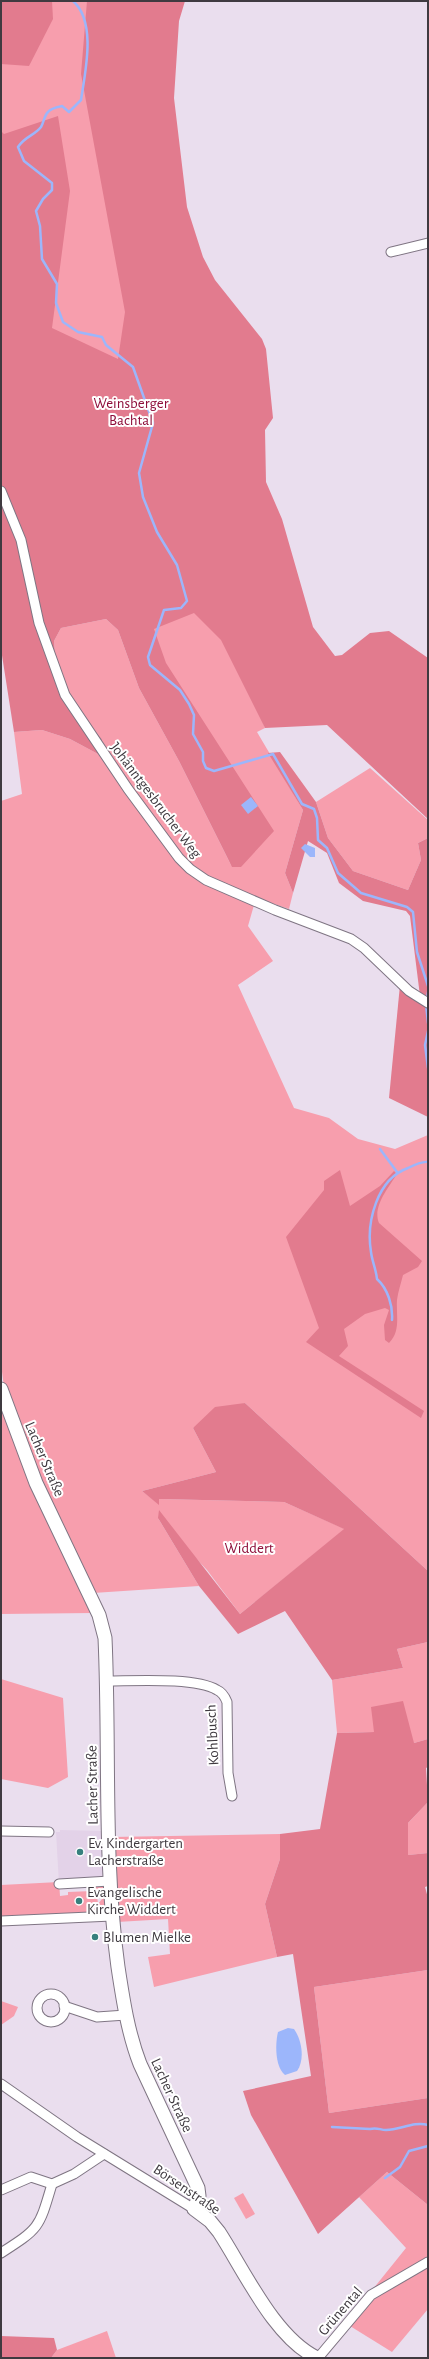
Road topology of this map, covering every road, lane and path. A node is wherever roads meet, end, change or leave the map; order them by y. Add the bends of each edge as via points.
1 (428, 243) edge
2 (391, 252) dead end
3 (1, 491) edge
4 (425, 1002) edge
5 (1, 1389) edge
6 (107, 1681) junction
7 (232, 1796) dead end
8 (1, 1831) edge
9 (49, 1832) dead end
10 (110, 1881) junction
11 (59, 1884) dead end
12 (112, 1916) junction
13 (1, 1921) edge
14 (64, 2006) dead end
15 (126, 2015) junction
16 (1, 2084) edge
17 (104, 2154) junction
18 (52, 2184) junction
19 (1, 2190) edge
20 (194, 2209) junction
21 (1, 2253) edge
22 (428, 2262) edge
23 (317, 2358) edge

1 - 2 street
3 - 4 street, Johänntgesbrucher Weg via 21,540 39,623 65,695 124,783 179,858 206,880 351,939
5 - 6 street, Lacher Straße via 36,1483 99,1615 105,1638
6 - 7 street, Kohlbusch via 190,1683 212,1688 222,1694 227,1702 228,1773
6 - 10 street, Lacher Straße
8 - 9 street
10 - 11 street
10 - 12 street, Lacher Straße
12 - 13 street
12 - 15 street, Lacher Straße
14 - 15 street via 97,2017
15 - 20 street, Lacher Straße via 140,2064 198,2188 199,2196
16 - 17 street, Börsenstraße
17 - 18 street via 74,2174
17 - 20 street, Börsenstraße
18 - 19 street via 31,2178
18 - 21 street via 40,2222 26,2238
20 - 23 street, Börsenstraße via 210,2221 219,2232 283,2332 301,2349
22 - 23 street, Grünental via 371,2295

